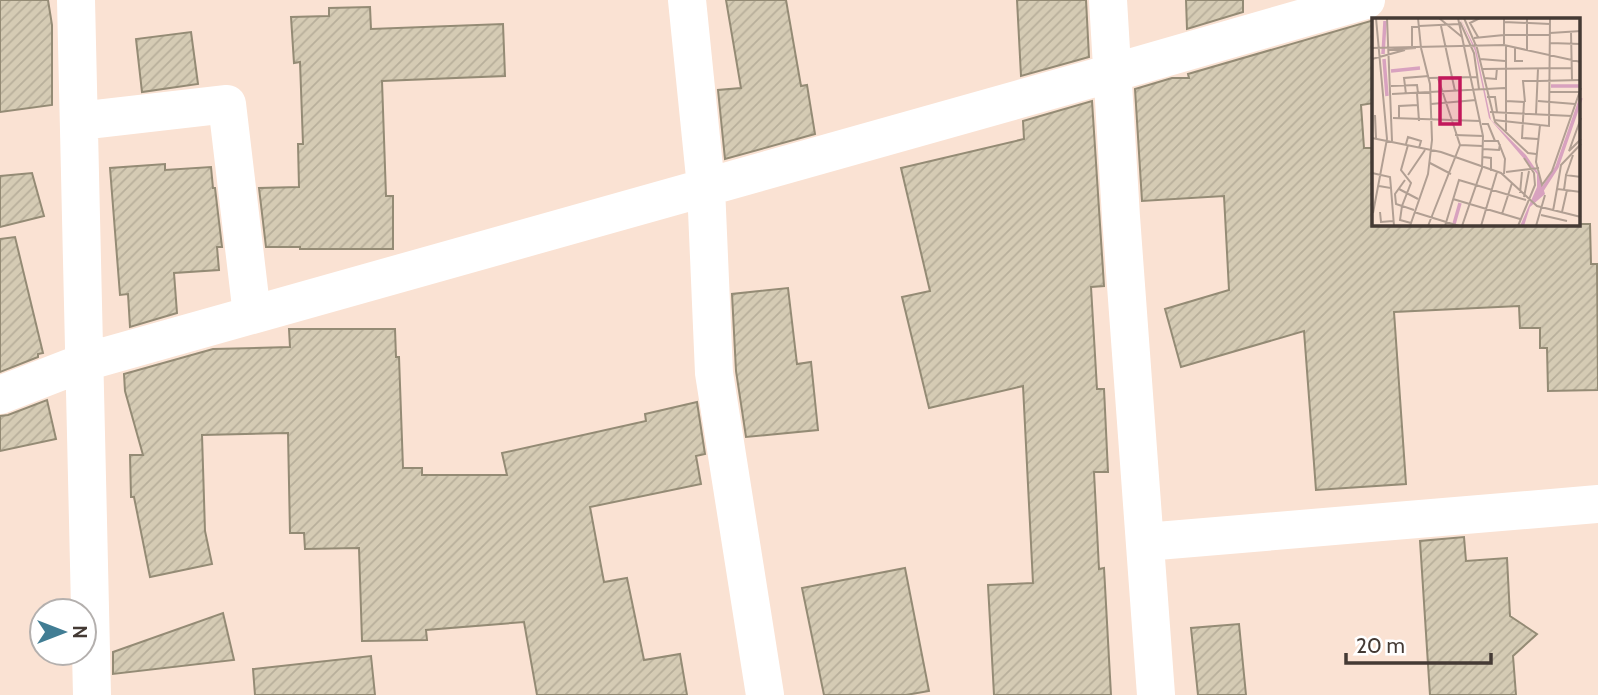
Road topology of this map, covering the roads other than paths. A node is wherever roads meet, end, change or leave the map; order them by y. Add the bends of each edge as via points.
1 (76, 0) edge
2 (687, 0) edge
3 (1108, 0) edge
4 (1366, 0) edge
5 (1112, 73) junction
6 (79, 121) junction
7 (706, 187) junction
8 (252, 315) junction
9 (85, 362) junction
10 (0, 395) edge
11 (1598, 504) edge
12 (1145, 542) junction
13 (92, 695) edge
14 (765, 695) edge
15 (1156, 695) edge

1 - 6 street
2 - 7 street
3 - 5 street
4 - 5 street
5 - 7 street
5 - 12 street
6 - 8 street via 228,104
6 - 9 street
7 - 8 street
7 - 14 street via 714,373
8 - 9 street
9 - 10 street
9 - 13 street
11 - 12 street
12 - 15 street

